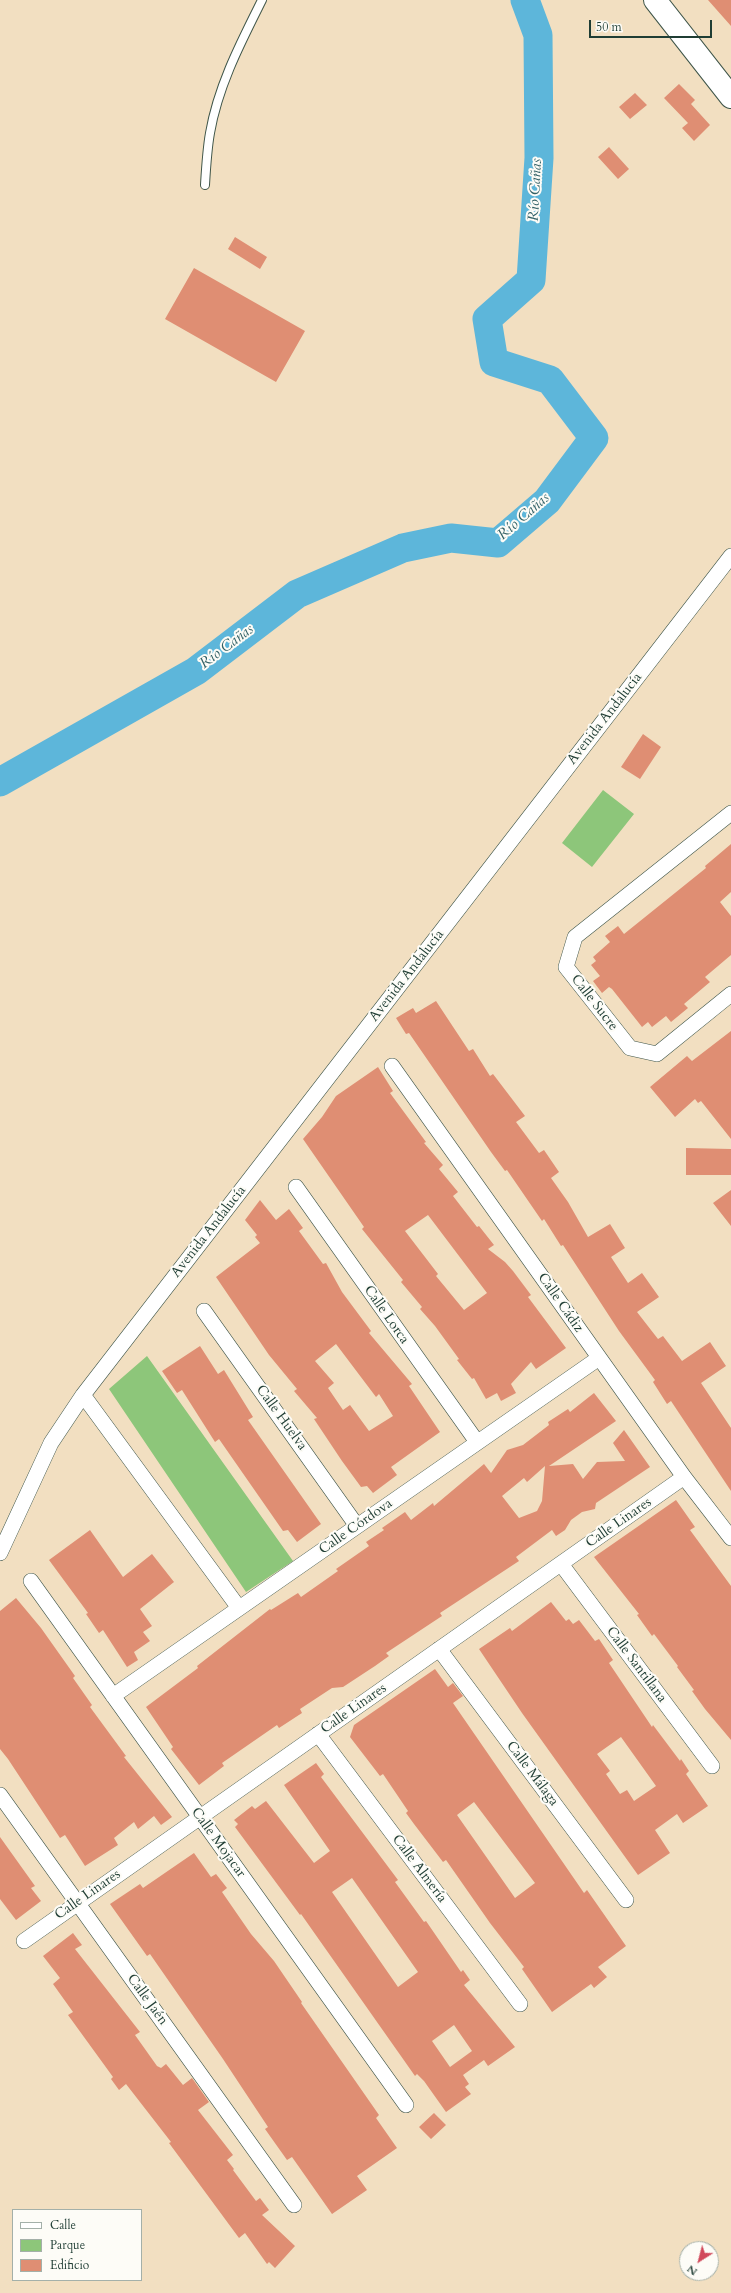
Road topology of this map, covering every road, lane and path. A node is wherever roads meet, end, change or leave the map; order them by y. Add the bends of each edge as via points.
1 (262, 0) edge
2 (655, 0) edge
3 (731, 96) edge
4 (205, 185) dead end
5 (731, 556) edge
6 (731, 813) edge
7 (731, 994) edge
8 (392, 1066) dead end
9 (296, 1187) dead end
10 (204, 1311) dead end
11 (598, 1358) junction
12 (83, 1396) junction
13 (477, 1442) junction
14 (684, 1477) junction
15 (358, 1526) junction
16 (731, 1538) edge
17 (0, 1553) edge
18 (561, 1564) junction
19 (31, 1581) dead end
20 (239, 1608) junction
21 (439, 1649) junction
22 (113, 1696) junction
23 (318, 1734) junction
24 (712, 1766) dead end
25 (0, 1795) edge
26 (200, 1817) junction
27 (626, 1900) dead end
28 (78, 1903) junction
29 (24, 1941) dead end
30 (520, 2004) dead end
31 (406, 2104) dead end
32 (294, 2205) dead end

1 - 4 lane via 229,70 219,98 210,133
2 - 3 main road
5 - 12 street, Avenida Andalucía
6 - 7 street, Calle Sucre via 575,937 566,967 630,1048 657,1054
8 - 11 street, Calle Cádiz
9 - 13 street, Calle Lorca
10 - 15 street, Calle Huelva
11 - 13 street, Calle Córdova
11 - 14 street, Calle Cádiz
12 - 17 street, Avenida Andalucía via 51,1443
12 - 20 street
13 - 15 street, Calle Córdova
14 - 16 street, Calle Cádiz
14 - 18 street, Calle Linares
15 - 20 street, Calle Córdova
18 - 21 street, Calle Linares
18 - 24 street, Calle Santillana
19 - 22 street, Calle Mojacar
20 - 22 street, Calle Córdova
21 - 23 street, Calle Linares
21 - 27 street, Calle Málaga
22 - 26 street, Calle Mojacar
23 - 26 street, Calle Linares
23 - 30 street, Calle Almería
25 - 28 street, Calle Jaén
26 - 28 street, Calle Linares
26 - 31 street, Calle Mojacar
28 - 29 street, Calle Linares
28 - 32 street, Calle Jaén

